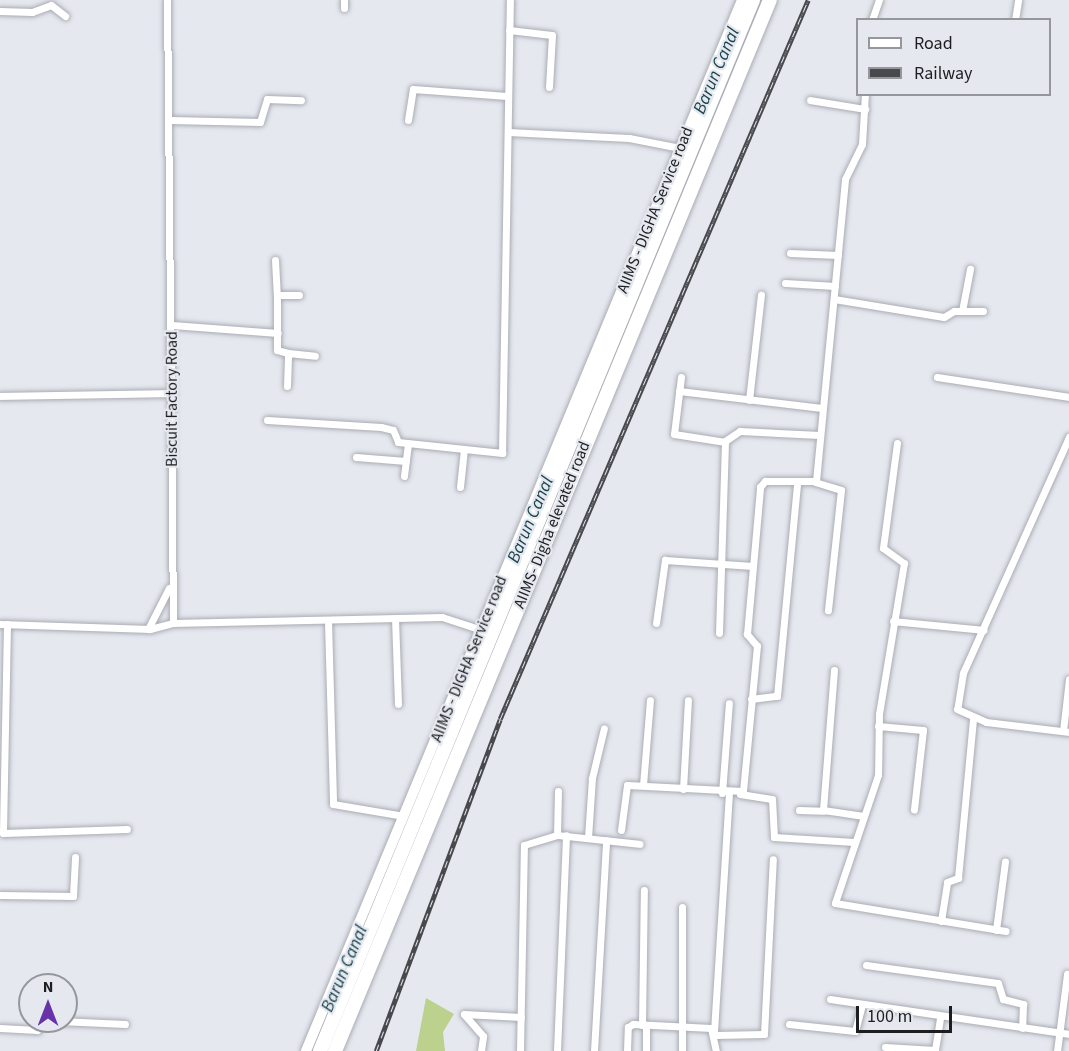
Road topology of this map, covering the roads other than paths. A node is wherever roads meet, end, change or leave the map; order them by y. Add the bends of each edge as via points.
1 (57, 0) edge
2 (167, 0) edge
3 (510, 0) edge
4 (742, 0) edge
5 (753, 0) edge
6 (770, 0) edge
7 (879, 0) edge
8 (1018, 0) edge
9 (57, 9) junction
10 (0, 11) edge
11 (65, 16) dead end
12 (873, 18) edge
13 (1016, 18) edge
14 (508, 30) junction
15 (549, 87) dead end
16 (507, 96) junction
17 (865, 96) edge
18 (301, 100) dead end
19 (810, 100) dead end
20 (865, 109) junction
21 (170, 120) junction
22 (408, 120) dead end
23 (508, 132) junction
24 (680, 148) junction
25 (790, 253) dead end
26 (838, 255) junction
27 (275, 260) dead end
28 (970, 269) dead end
29 (785, 283) dead end
30 (835, 286) junction
31 (278, 295) junction
32 (299, 295) dead end
33 (761, 295) dead end
34 (834, 299) junction
35 (962, 311) junction
36 (983, 311) dead end
37 (172, 326) junction
38 (278, 333) junction
39 (288, 353) junction
40 (315, 356) dead end
41 (681, 377) dead end
42 (937, 377) dead end
43 (287, 386) dead end
44 (679, 392) junction
45 (172, 393) junction
46 (0, 396) edge
47 (1069, 397) edge
48 (749, 400) junction
49 (822, 408) junction
50 (267, 420) dead end
51 (820, 435) junction
52 (1069, 436) edge
53 (725, 441) junction
54 (897, 442) dead end
55 (408, 443) junction
56 (464, 450) junction
57 (356, 457) dead end
58 (406, 461) junction
59 (404, 476) dead end
60 (815, 482) junction
61 (797, 483) junction
62 (460, 487) dead end
63 (721, 565) junction
64 (753, 566) junction
65 (170, 587) junction
66 (828, 610) dead end
67 (395, 618) junction
68 (328, 621) junction
69 (893, 621) junction
70 (173, 623) junction
71 (656, 623) dead end
72 (4, 624) edge
73 (148, 629) junction
74 (480, 629) junction
75 (984, 630) junction
76 (719, 633) dead end
77 (834, 670) dead end
78 (1069, 679) edge
79 (751, 699) junction
80 (650, 700) dead end
81 (688, 700) dead end
82 (729, 703) dead end
83 (398, 704) dead end
84 (973, 718) junction
85 (878, 726) junction
86 (604, 728) dead end
87 (1066, 731) edge
88 (1, 751) edge
89 (643, 785) junction
90 (683, 789) junction
91 (558, 791) dead end
92 (725, 794) junction
93 (740, 794) junction
94 (915, 809) dead end
95 (799, 810) dead end
96 (823, 811) junction
97 (404, 816) junction
98 (864, 816) junction
99 (128, 829) dead end
100 (621, 830) dead end
101 (557, 835) junction
102 (566, 836) junction
103 (588, 838) junction
104 (606, 840) junction
105 (854, 842) junction
106 (640, 844) dead end
107 (75, 858) dead end
108 (773, 859) dead end
109 (1005, 862) dead end
110 (644, 890) dead end
111 (0, 895) edge
112 (682, 908) dead end
113 (941, 921) junction
114 (996, 930) junction
115 (1006, 931) dead end
116 (866, 965) dead end
117 (1066, 974) dead end
118 (830, 999) dead end
119 (862, 1004) junction
120 (520, 1017) junction
121 (940, 1017) junction
122 (78, 1022) edge
123 (124, 1024) dead end
124 (789, 1024) dead end
125 (644, 1025) junction
126 (681, 1026) junction
127 (0, 1028) edge
128 (1022, 1028) junction
129 (18, 1029) edge
130 (714, 1033) junction
131 (1059, 1033) junction
132 (1069, 1034) edge
133 (885, 1047) dead end
134 (306, 1051) edge
135 (320, 1051) edge
136 (336, 1051) edge
137 (481, 1051) edge
138 (520, 1051) edge
139 (557, 1051) edge
140 (594, 1051) edge
141 (627, 1051) edge
142 (646, 1051) edge
143 (682, 1051) edge
144 (716, 1051) edge
145 (1057, 1051) edge

1 - 9 street
2 - 21 street, Biscuit Factory Road
3 - 14 street
4 - 24 main road, AIIMS - DIGHA Service road
5 - 135 highway, AIIMS- Digha elevated road
6 - 136 highway, AIIMS- Digha elevated road
7 - 12 street
8 - 13 street
9 - 10 street via 42,5 32,12
9 - 11 street
14 - 15 street via 552,35
14 - 16 street
16 - 22 street via 413,89
16 - 23 street
17 - 20 street
18 - 21 street via 267,99 260,122
19 - 20 street
20 - 26 street via 860,150 845,175
21 - 37 street, Biscuit Factory Road
23 - 24 street via 629,138
23 - 56 street via 502,453
24 - 74 main road, AIIMS - DIGHA Service road
25 - 26 street
26 - 30 street
27 - 31 street
28 - 35 street
29 - 30 street
30 - 34 street
31 - 32 street
31 - 38 street
33 - 48 street
34 - 35 street via 944,317
34 - 49 street
35 - 36 street
37 - 38 street
37 - 45 street, Biscuit Factory Road
38 - 39 street via 278,351
39 - 40 street
39 - 43 street
41 - 44 street
42 - 47 street
44 - 48 street
44 - 53 street via 674,434
45 - 46 street
45 - 65 street, Biscuit Factory Road
48 - 49 street
49 - 51 street
50 - 55 street via 390,428 395,441
51 - 53 street via 740,430
51 - 60 street
52 - 75 street
53 - 63 street
54 - 69 street via 883,546 904,559
55 - 56 street
55 - 58 street
56 - 62 street
57 - 58 street
58 - 59 street
60 - 61 street
60 - 66 street via 841,488
61 - 64 street via 760,484
61 - 79 street via 777,696
63 - 64 street
63 - 71 street via 665,560
63 - 76 street
64 - 79 street via 747,634 757,646
65 - 70 street, Biscuit Factory Road
65 - 73 street
67 - 68 street
67 - 74 street via 451,618
67 - 83 street
68 - 70 street
68 - 97 street via 333,804
69 - 75 street
69 - 85 street
70 - 73 street
72 - 73 street
72 - 88 street
74 - 97 main road, AIIMS - DIGHA Service road
75 - 84 street via 958,693 957,713
77 - 96 street
78 - 87 street
79 - 93 street
80 - 89 street
81 - 90 street
82 - 92 street
84 - 87 street
84 - 113 street via 958,878 947,882
85 - 94 street via 922,730
85 - 98 street via 878,775
86 - 103 street via 592,775
88 - 99 street via 3,833
89 - 90 street
89 - 100 street via 625,787
90 - 92 street
91 - 101 street
92 - 93 street
92 - 130 street
93 - 105 street via 772,799 774,837
95 - 96 street
96 - 98 street
97 - 134 main road, AIIMS - DIGHA Service road
98 - 105 street
101 - 102 street
101 - 120 street via 524,847
102 - 103 street
102 - 139 street
103 - 104 street
104 - 106 street
104 - 140 street
105 - 113 street via 836,904
107 - 111 street via 73,896
108 - 130 street via 764,1034
109 - 114 street
110 - 125 street
112 - 126 street
113 - 114 street
114 - 115 street
116 - 128 street via 998,983 1003,999 1023,1004
117 - 131 street
118 - 119 street
119 - 121 street
119 - 124 street via 855,1031
120 - 137 street via 464,1014 483,1036
120 - 138 street
121 - 128 street
121 - 133 street via 935,1050
122 - 123 street
125 - 126 street
125 - 141 street via 627,1027
125 - 142 street
126 - 130 street
126 - 143 street
127 - 129 street
128 - 131 street
130 - 144 street
131 - 132 street
131 - 145 street

